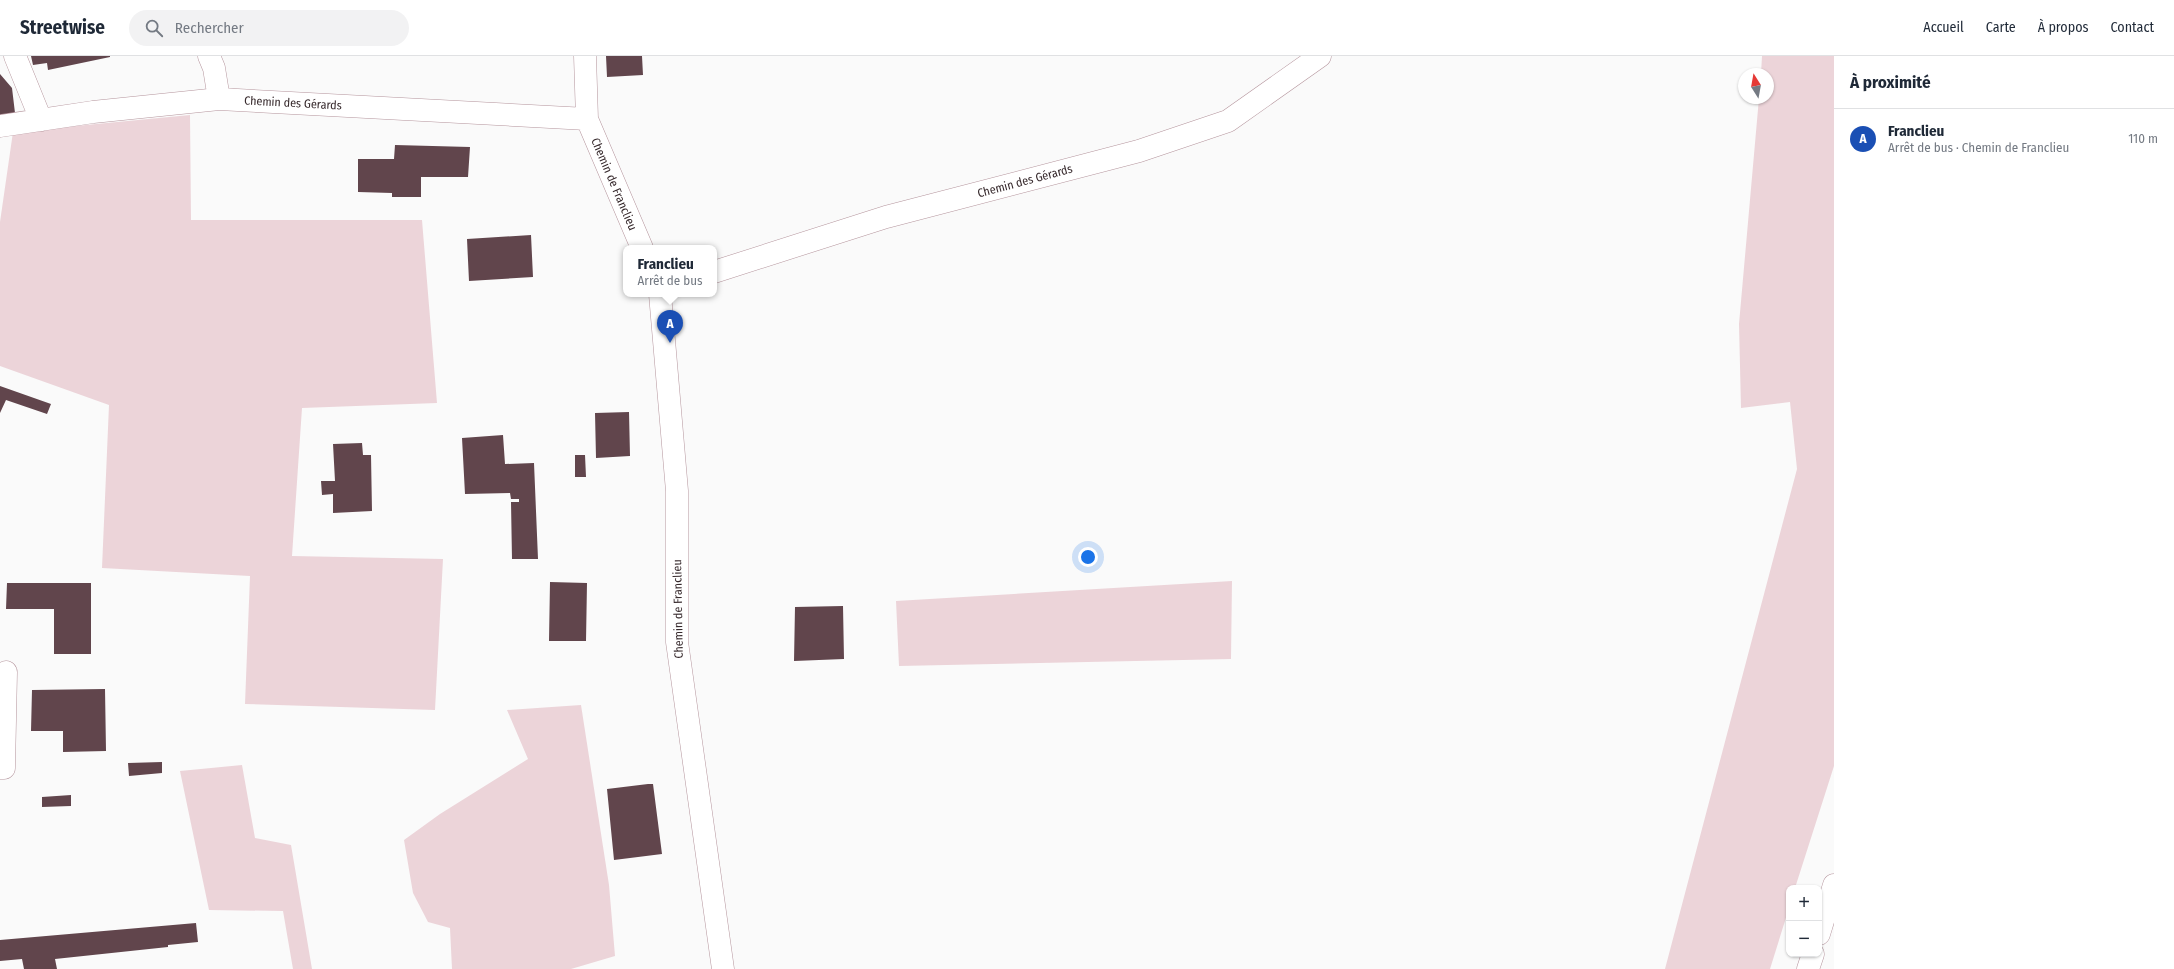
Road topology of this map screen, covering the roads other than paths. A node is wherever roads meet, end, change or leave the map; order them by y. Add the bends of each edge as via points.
1 (15, 56) edge
2 (209, 56) edge
3 (585, 56) edge
4 (1320, 56) edge
5 (219, 99) junction
6 (587, 119) junction
7 (41, 120) junction
8 (0, 126) edge
9 (641, 245) edge
10 (717, 271) edge
11 (660, 297) edge
12 (6, 672) dead end
13 (0, 768) edge
14 (1834, 885) edge
15 (1822, 924) edge
16 (1812, 957) edge
17 (723, 969) edge
18 (1808, 969) edge

1 - 7 main road
2 - 5 main road via 214,68
3 - 6 main road
4 - 10 main road, Chemin des Gérards via 1228,121 1139,151 886,217
5 - 6 main road, Chemin des Gérards
5 - 7 main road, Chemin des Gérards
6 - 9 main road, Chemin de Franclieu
7 - 8 main road, Chemin des Gérards
11 - 17 main road, Chemin de Franclieu via 677,491 677,642
12 - 13 main road via 4,768
14 - 15 main road
16 - 18 main road

